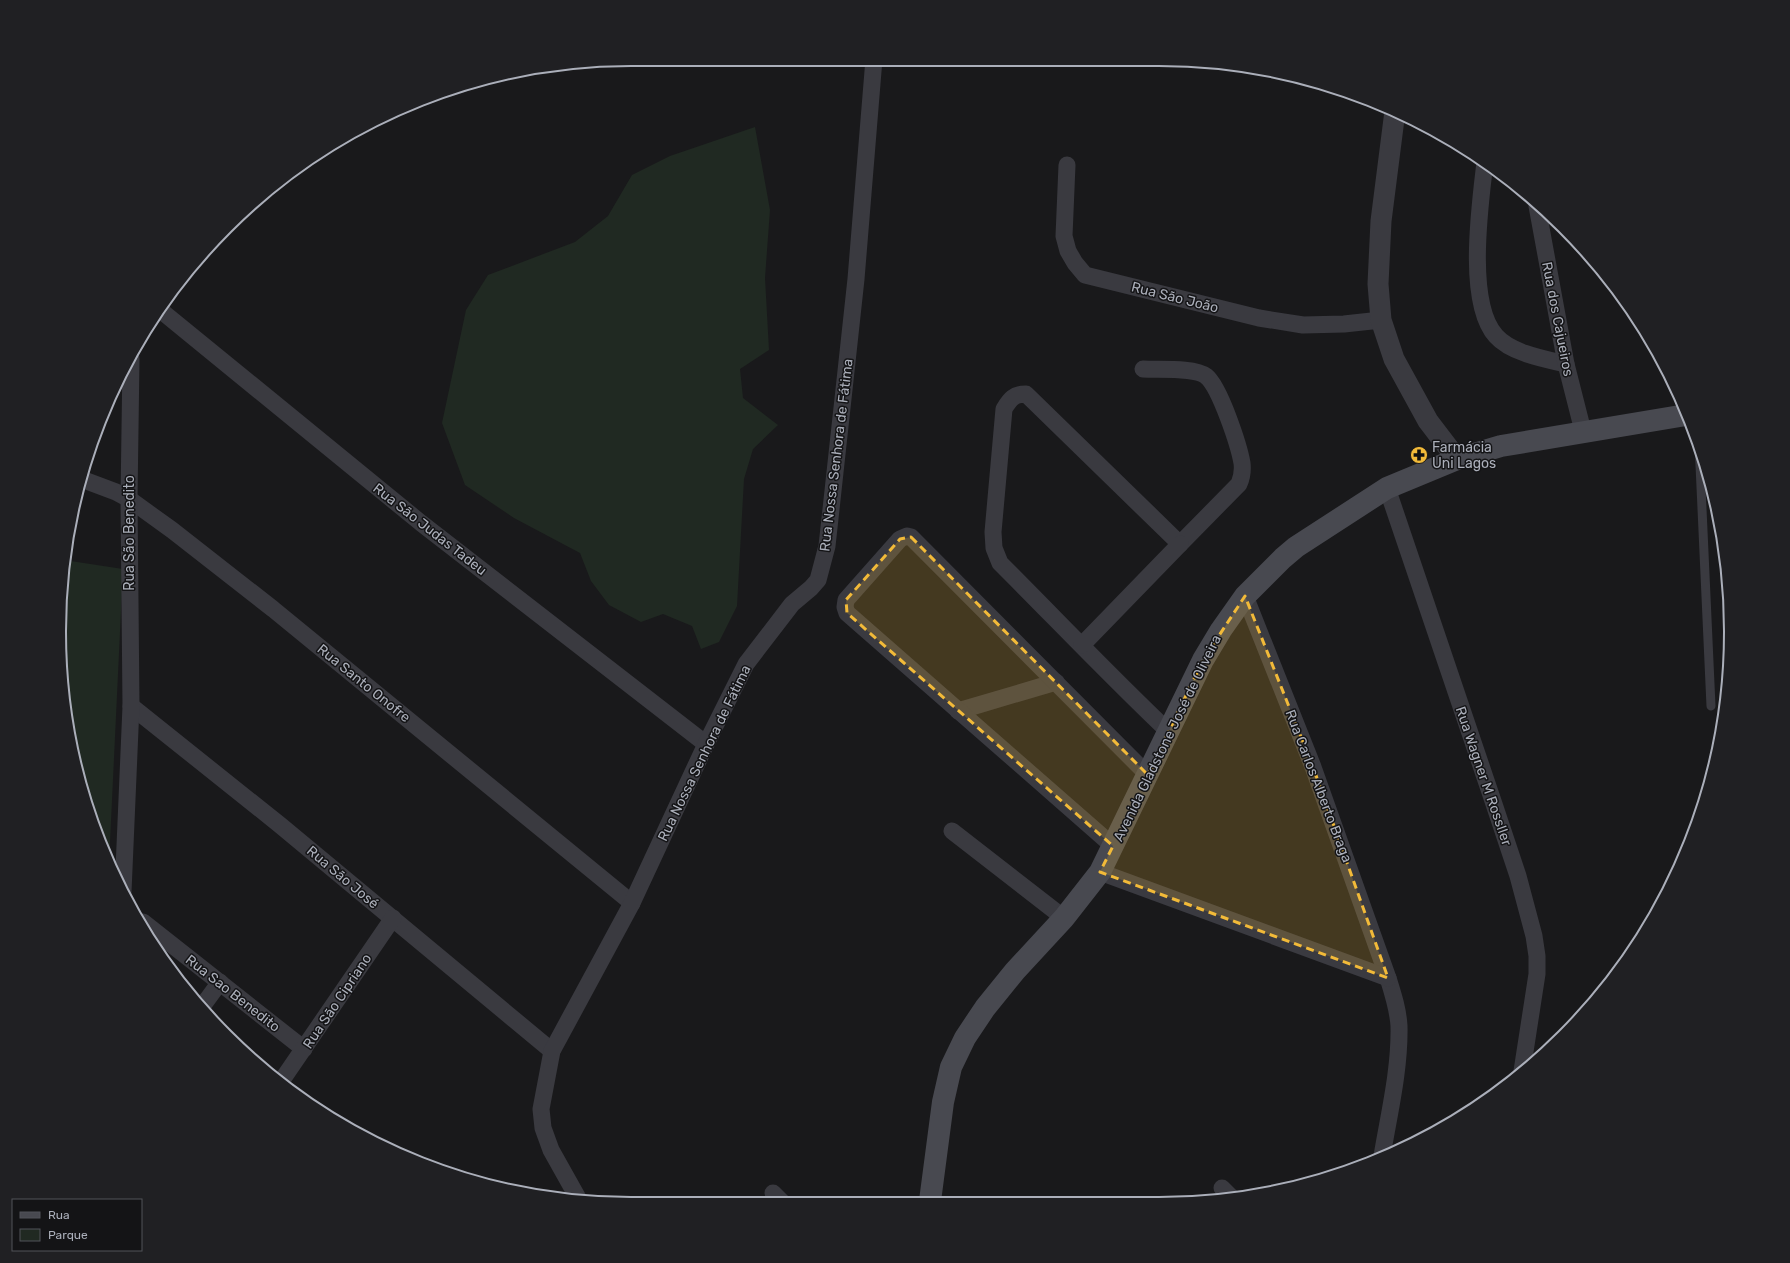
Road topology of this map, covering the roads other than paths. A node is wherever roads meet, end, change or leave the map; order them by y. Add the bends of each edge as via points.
1 (873, 66) edge
2 (1394, 117) edge
3 (1067, 165) dead end
4 (1484, 169) edge
5 (1538, 213) edge
6 (164, 313) edge
7 (1381, 320) junction
8 (1566, 364) junction
9 (131, 369) edge
10 (1143, 369) dead end
11 (1681, 416) edge
12 (1583, 431) junction
13 (1457, 459) junction
14 (1700, 470) edge
15 (86, 481) edge
16 (1386, 488) junction
17 (129, 499) junction
18 (1180, 544) junction
19 (1245, 596) junction
20 (1082, 645) junction
21 (1056, 682) junction
22 (131, 706) junction
23 (1711, 706) dead end
24 (958, 711) junction
25 (1169, 732) junction
26 (706, 744) junction
27 (1148, 775) junction
28 (952, 831) dead end
29 (1113, 846) junction
30 (1100, 872) junction
31 (123, 881) edge
32 (632, 903) junction
33 (392, 918) junction
34 (1064, 918) junction
35 (150, 927) edge
36 (1388, 978) junction
37 (220, 982) junction
38 (205, 1003) edge
39 (304, 1048) junction
40 (552, 1051) junction
41 (1523, 1063) edge
42 (284, 1077) edge
43 (1383, 1151) edge
44 (576, 1194) edge
45 (931, 1197) edge

1 - 26 street, Rua Nossa Senhora de Fátima via 856,279 825,554 818,580 792,604 746,664
2 - 7 street via 1381,221 1378,284
3 - 7 street, Rua São João via 1064,236 1072,257 1085,275 1303,325
4 - 8 street via 1479,207 1477,258 1480,297 1487,324 1496,337 1515,349
5 - 8 street, Rua dos Cajueiros
6 - 26 street, Rua São Judas Tadeu via 421,523
7 - 13 street via 1394,359 1428,421
8 - 12 street, Rua dos Cajueiros
9 - 17 street, Rua São Benedito
10 - 18 street via 1195,371 1206,376 1215,387 1235,436 1242,464 1243,474 1239,484
11 - 12 main road, Avenida Gladstone José de Oliveira
12 - 13 main road, Avenida Gladstone José de Oliveira via 1501,446
13 - 16 main road, Avenida Gladstone José de Oliveira
14 - 23 lane
15 - 17 street, Rua Santo Onofre
16 - 19 main road, Avenida Gladstone José de Oliveira via 1296,547
16 - 41 street, Rua Wagner M Rossller via 1508,848 1534,936 1537,974
17 - 22 street, Rua São Benedito
17 - 32 street, Rua Santo Onofre via 274,609
18 - 20 street
18 - 20 street via 1026,394 1017,394 1010,399 1004,409 993,532 994,548 1000,563
19 - 25 main road, Avenida Gladstone José de Oliveira via 1203,660
19 - 36 street, Rua Carlos Alberto Braga via 1313,767
20 - 25 street via 1120,686
21 - 24 street
21 - 24 street via 912,537 903,537 846,600 845,607 847,613
21 - 27 street
22 - 31 street
22 - 33 street, Rua São José
24 - 29 street
25 - 27 main road, Avenida Gladstone José de Oliveira
26 - 32 street, Rua Nossa Senhora de Fátima
27 - 29 main road, Avenida Gladstone José de Oliveira
28 - 34 street
29 - 30 main road, Avenida Gladstone José de Oliveira
30 - 34 main road, Avenida Gladstone José de Oliveira
30 - 36 street
32 - 40 street, Rua Nossa Senhora de Fátima
33 - 39 street, Rua São Cipriano
33 - 40 street, Rua São José
34 - 45 main road, Avenida Gladstone José de Oliveira via 985,1008 965,1038 951,1067 943,1102
35 - 37 street, Rua Sao Benedito
36 - 43 street, Rua Carlos Alberto Braga via 1399,1025
37 - 38 street
37 - 39 street, Rua Sao Benedito
39 - 42 street, Rua São Cipriano
40 - 44 street, Rua Nossa Senhora de Fátima via 541,1109 543,1128 551,1150

